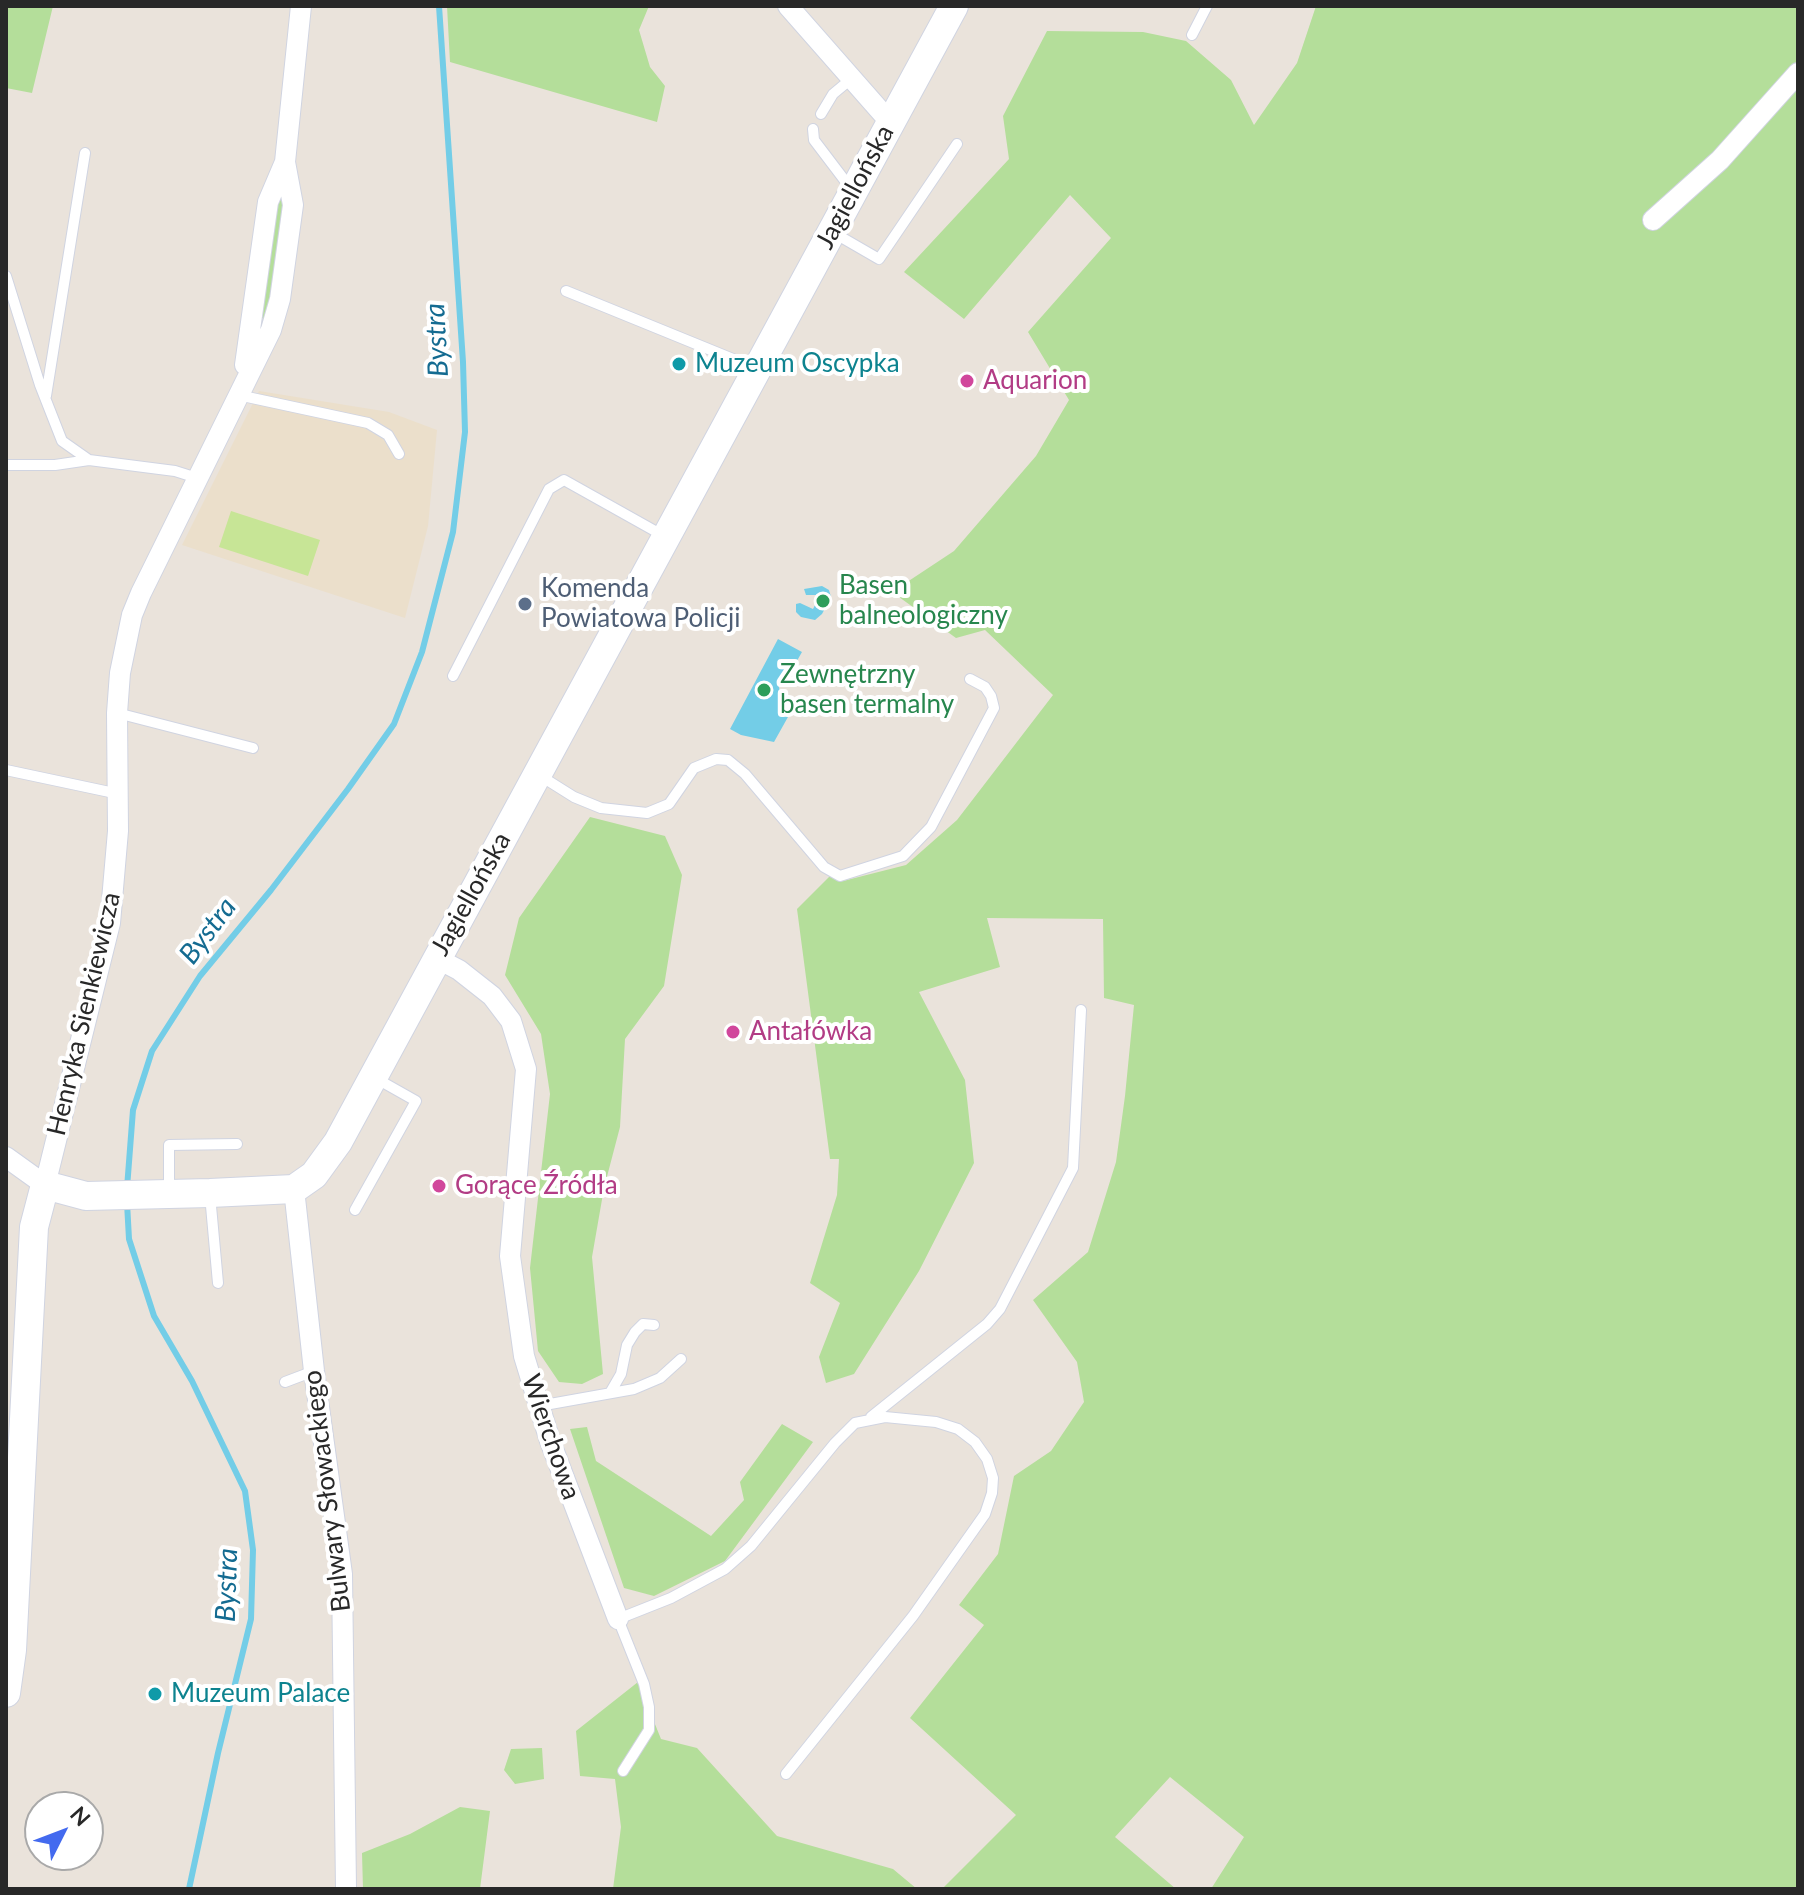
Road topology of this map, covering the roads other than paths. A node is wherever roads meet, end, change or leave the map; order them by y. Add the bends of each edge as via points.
1 (301, 6) edge
2 (788, 6) edge
3 (954, 6) edge
4 (1207, 6) edge
5 (1192, 35) dead end
6 (1798, 73) edge
7 (851, 79) junction
8 (821, 114) dead end
9 (890, 122) junction
10 (813, 129) dead end
11 (957, 144) dead end
12 (85, 153) dead end
13 (853, 191) junction
14 (1653, 220) dead end
15 (832, 232) junction
16 (6, 276) edge
17 (566, 291) dead end
18 (757, 369) junction
19 (238, 395) junction
20 (46, 398) junction
21 (399, 454) dead end
22 (89, 460) junction
23 (6, 465) edge
24 (197, 478) junction
25 (666, 537) junction
26 (453, 676) dead end
27 (970, 679) dead end
28 (117, 713) junction
29 (253, 748) dead end
30 (6, 770) edge
31 (537, 774) junction
32 (119, 794) junction
33 (436, 958) junction
34 (1081, 1010) dead end
35 (372, 1076) junction
36 (237, 1144) dead end
37 (6, 1157) edge
38 (45, 1185) junction
39 (294, 1189) junction
40 (164, 1193) junction
41 (210, 1193) junction
42 (355, 1210) dead end
43 (218, 1283) dead end
44 (654, 1325) dead end
45 (681, 1359) dead end
46 (314, 1371) junction
47 (285, 1382) dead end
48 (610, 1393) junction
49 (539, 1406) junction
50 (870, 1418) junction
51 (618, 1619) junction
52 (6, 1693) edge
53 (623, 1771) dead end
54 (786, 1774) dead end
55 (346, 1889) edge

1 - 19 street, Henryka Sienkiewicza via 285,162 268,202
2 - 7 street
3 - 9 street, Jagiellońska
4 - 5 lane
6 - 14 street via 1720,160
7 - 8 lane
7 - 9 street
9 - 13 street, Jagiellońska
10 - 13 lane via 814,140
11 - 15 lane via 879,259
12 - 20 lane
13 - 15 street, Jagiellońska
15 - 18 street, Jagiellońska
16 - 20 lane
17 - 18 lane
18 - 25 street, Jagiellońska
19 - 21 lane via 368,423 388,435
19 - 24 street, Henryka Sienkiewicza
20 - 22 lane via 62,441
22 - 23 lane
22 - 24 lane
24 - 28 street, Henryka Sienkiewicza via 132,615
25 - 26 lane via 564,480 549,489
25 - 31 street, Jagiellońska
27 - 31 lane via 985,687 994,708 931,827 903,856 840,876 824,867 728,760 694,768 669,804 647,813 601,808
28 - 29 lane
28 - 32 street, Henryka Sienkiewicza
30 - 32 lane
31 - 33 street, Jagiellońska
32 - 38 street, Henryka Sienkiewicza via 114,895 105,948
33 - 35 street, Jagiellońska
33 - 49 street, Wierchowa via 492,996 511,1021 526,1069 510,1256 524,1356
34 - 50 lane via 1073,1168 1000,1309
35 - 39 street, Jagiellońska via 338,1142 314,1175
35 - 42 lane via 416,1101
36 - 40 lane via 169,1145
37 - 38 street
38 - 40 street via 86,1196
38 - 52 street via 34,1227
39 - 41 street
39 - 46 street, Bulwary Słowackiego
40 - 41 street
41 - 43 lane
44 - 48 lane via 643,1324 635,1332
45 - 48 lane via 660,1378
46 - 47 lane
46 - 55 street, Bulwary Słowackiego via 342,1574
48 - 49 lane
49 - 51 street, Wierchowa
50 - 51 lane via 855,1423 835,1443 751,1546 725,1569
50 - 54 lane via 936,1422 958,1429 987,1459 992,1493 960,1552
51 - 53 lane via 649,1707 649,1730

